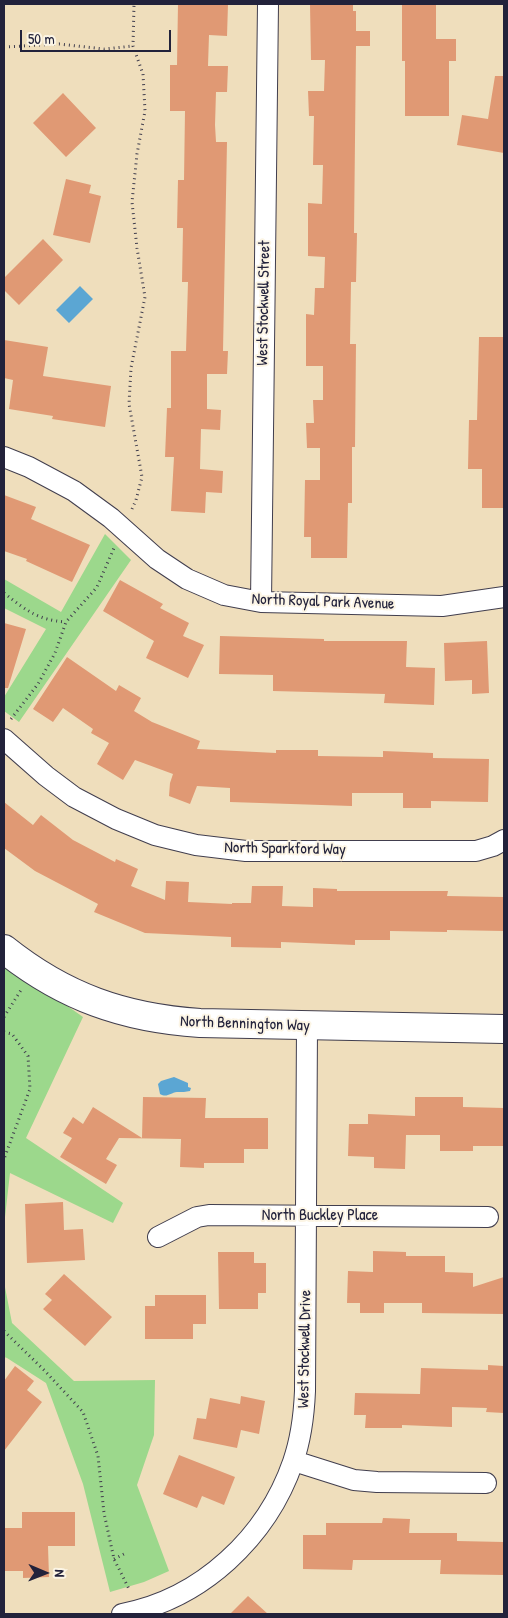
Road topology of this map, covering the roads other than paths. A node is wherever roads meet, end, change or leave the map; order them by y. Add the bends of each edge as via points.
1 (268, 4) edge
2 (4, 457) edge
3 (504, 597) edge
4 (261, 602) junction
5 (4, 739) edge
6 (504, 840) edge
7 (4, 949) edge
8 (307, 1026) junction
9 (504, 1029) edge
10 (306, 1216) junction
11 (488, 1217) dead end
12 (158, 1236) dead end
13 (294, 1461) junction
14 (486, 1483) dead end
15 (153, 1610) edge
16 (122, 1614) edge

1 - 4 street, West Stockwell Street
2 - 4 street, North Royal Park Avenue via 74,491 111,518 157,559 187,579 224,595
3 - 4 street, North Royal Park Avenue via 442,606
5 - 6 street, North Sparkford Way via 46,776 83,801 155,835 196,845 246,851 476,851
7 - 8 street, North Bennington Way via 56,985 130,1014 167,1021
8 - 9 street, North Bennington Way
8 - 10 street, West Stockwell Drive
10 - 11 street, North Buckley Place
10 - 12 street, North Buckley Place via 209,1215 197,1217
10 - 13 street, West Stockwell Drive via 305,1398
13 - 14 street via 354,1480
13 - 15 street, West Stockwell Drive via 275,1503 248,1541 201,1582
15 - 16 street, West Stockwell Drive

